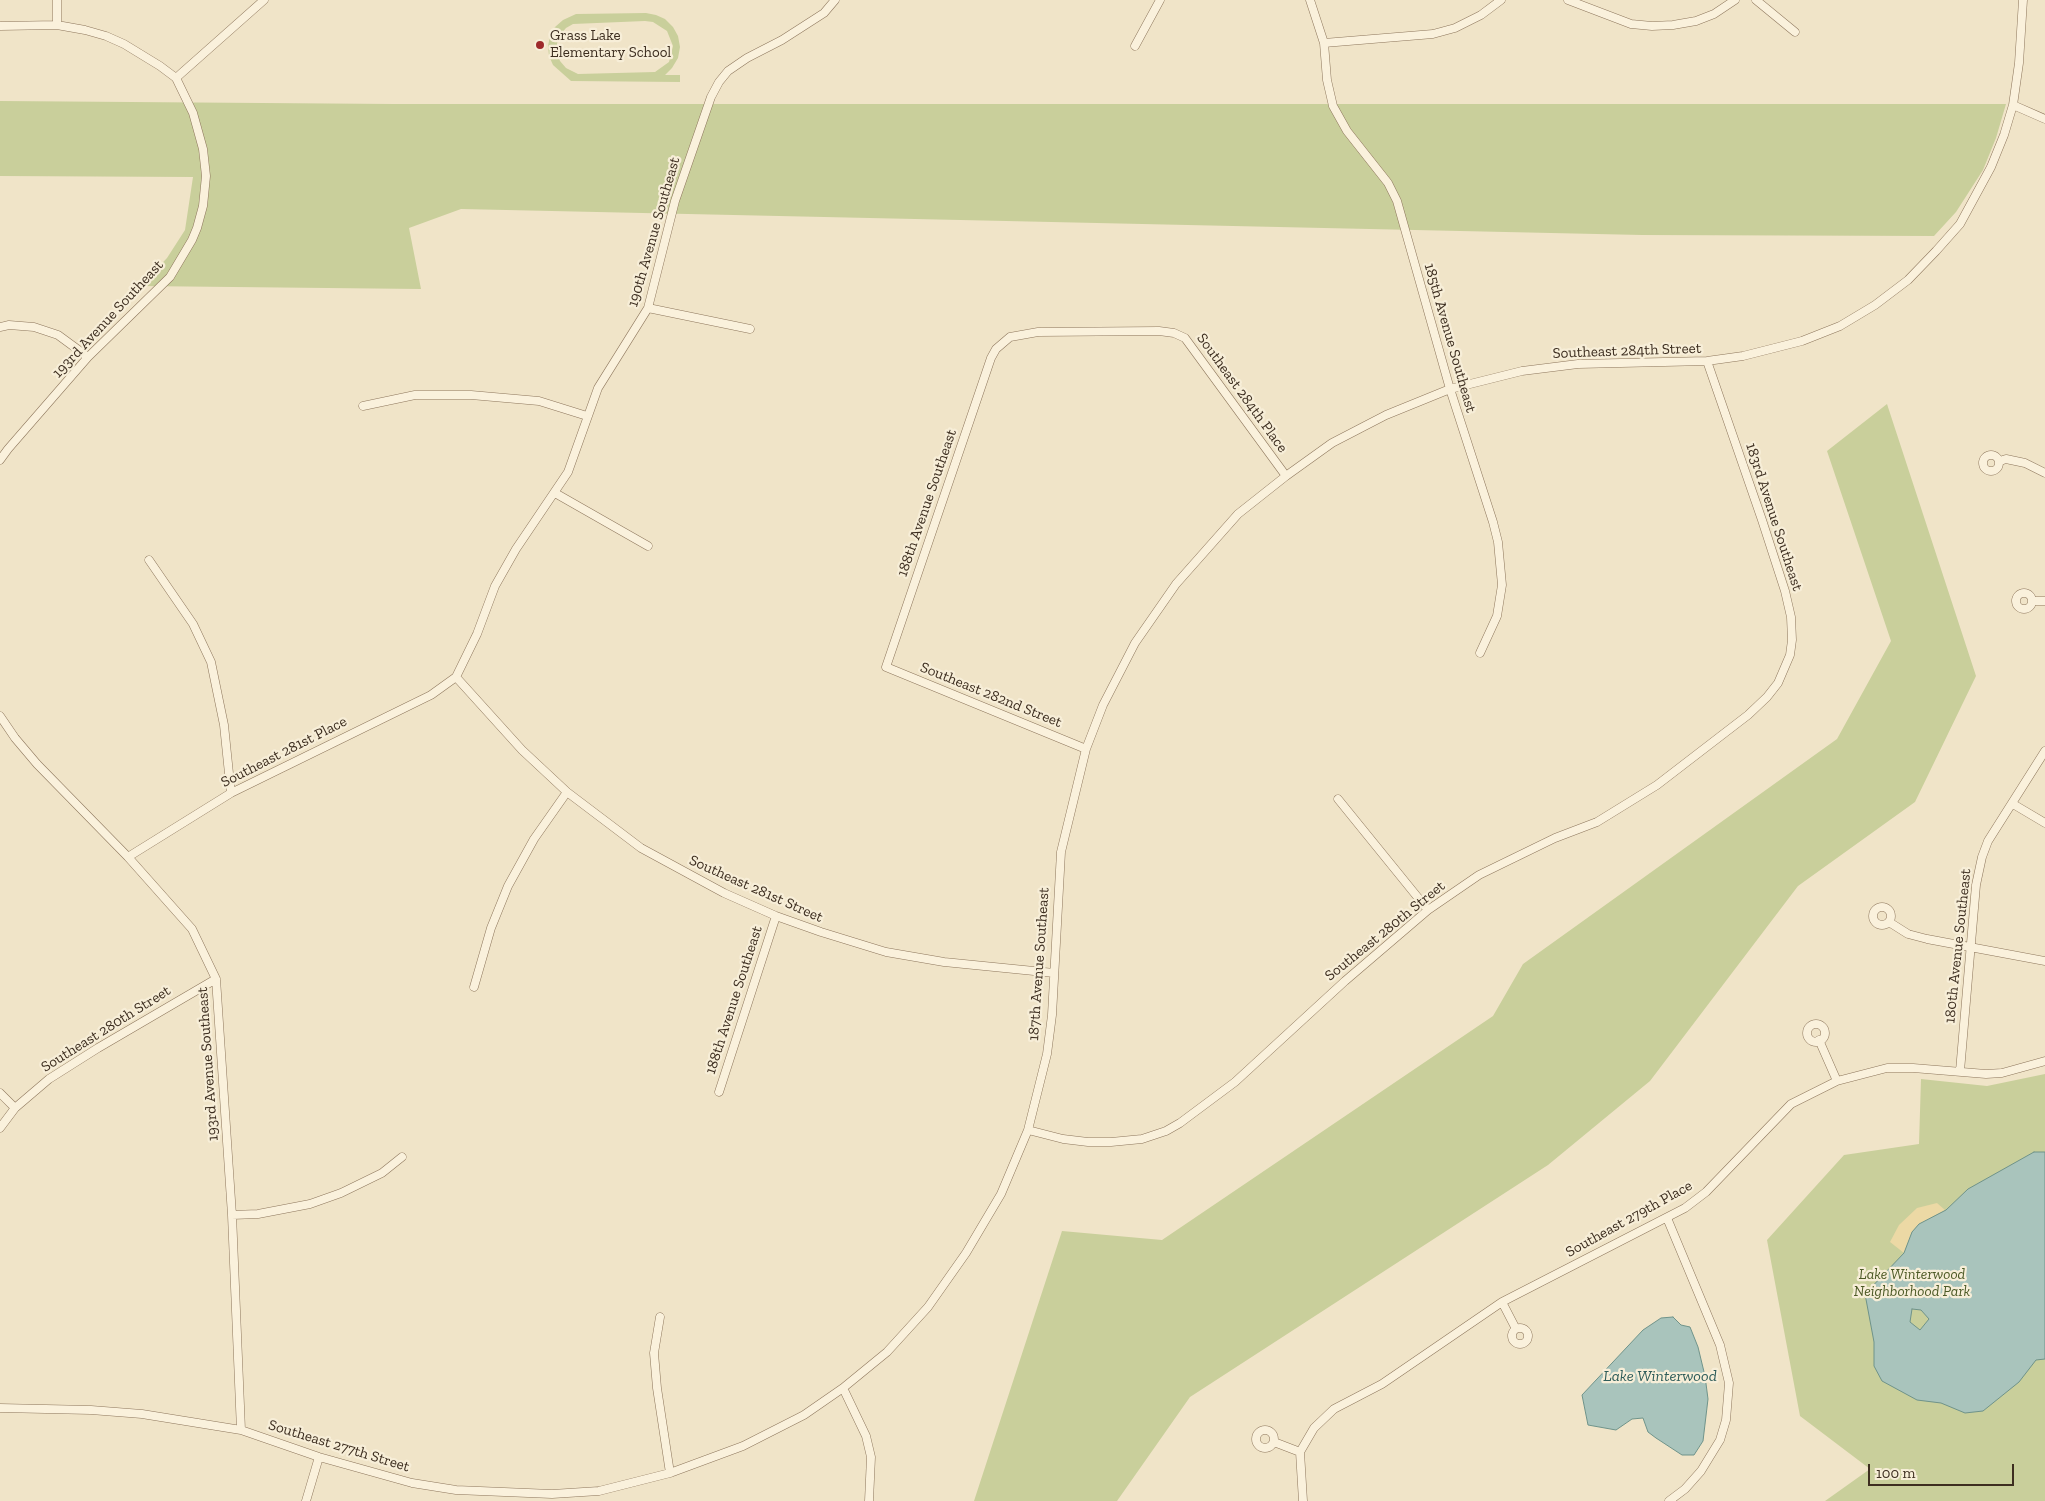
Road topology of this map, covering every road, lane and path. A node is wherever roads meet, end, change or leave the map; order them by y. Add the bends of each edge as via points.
1 (58, 0) edge
2 (264, 0) edge
3 (835, 0) edge
4 (1160, 0) edge
5 (1310, 0) edge
6 (1501, 0) edge
7 (1568, 0) edge
8 (1735, 0) edge
9 (1756, 0) edge
10 (2023, 0) edge
11 (57, 25) junction
12 (0, 26) edge
13 (1795, 32) dead end
14 (1324, 44) junction
15 (1135, 46) dead end
16 (176, 78) junction
17 (2013, 105) junction
18 (2045, 119) edge
19 (648, 308) junction
20 (0, 327) edge
21 (750, 329) dead end
22 (996, 349) joint
23 (88, 358) junction
24 (1707, 361) junction
25 (1450, 389) junction
26 (363, 406) dead end
27 (587, 416) junction
28 (0, 460) edge
29 (2000, 461) dead end
30 (2045, 473) edge
31 (1286, 476) junction
32 (555, 493) junction
33 (648, 546) dead end
34 (149, 560) dead end
35 (2032, 601) dead end
36 (2045, 601) edge
37 (1480, 652) dead end
38 (886, 667) joint
39 (456, 677) junction
40 (1778, 683) joint
41 (0, 716) edge
42 (1086, 749) junction
43 (2045, 751) edge
44 (567, 792) junction
45 (231, 793) junction
46 (1338, 799) dead end
47 (2013, 804) junction
48 (2045, 823) edge
49 (128, 858) junction
50 (1428, 910) junction
51 (776, 916) junction
52 (1889, 922) dead end
53 (1971, 947) junction
54 (2045, 961) edge
55 (2045, 970) edge
56 (1054, 973) junction
57 (216, 979) junction
58 (474, 987) dead end
59 (1819, 1040) dead end
60 (2045, 1061) edge
61 (1960, 1071) junction
62 (1837, 1081) junction
63 (718, 1092) dead end
64 (0, 1093) edge
65 (15, 1108) junction
66 (0, 1128) edge
67 (1028, 1130) junction
68 (402, 1157) dead end
69 (232, 1215) junction
70 (1666, 1218) junction
71 (1502, 1302) junction
72 (660, 1316) dead end
73 (1516, 1329) dead end
74 (843, 1388) junction
75 (0, 1408) edge
76 (241, 1430) junction
77 (1274, 1442) dead end
78 (1300, 1452) junction
79 (319, 1456) junction
80 (670, 1473) junction
81 (552, 1498) edge
82 (306, 1501) edge
83 (870, 1501) edge
84 (1304, 1501) edge
85 (1669, 1501) edge

1 - 11 street
2 - 16 street
3 - 19 street, 190th Avenue Southeast via 824,13 746,58 719,82 675,201
4 - 15 street
5 - 14 street, 185th Avenue Southeast
6 - 14 street via 1482,15 1433,34
7 - 8 street via 1631,24 1652,26 1696,21
9 - 13 street
10 - 17 street, Southeast 284th Street
11 - 12 street, 193rd Avenue Southeast
11 - 16 street, 193rd Avenue Southeast via 106,36 146,57
14 - 25 street, 185th Avenue Southeast via 1329,94 1336,112 1388,183 1397,201
16 - 23 street, 193rd Avenue Southeast via 193,113 203,149 206,188 197,228 170,277
17 - 18 street
17 - 24 street, Southeast 284th Street via 1991,167 1960,224 1908,280 1840,326 1802,341 1743,356
19 - 21 street
19 - 27 street, 190th Avenue Southeast via 598,388
20 - 23 street via 34,328 58,335
22 - 31 street, Southeast 284th Place via 1010,337 1038,332 1159,331 1185,338
22 - 38 street, 188th Avenue Southeast
23 - 28 street, 193rd Avenue Southeast
24 - 25 street, Southeast 284th Street via 1578,364 1515,372
24 - 40 street, 183rd Avenue Southeast via 1762,520 1791,617 1790,655
25 - 31 street, Southeast 284th Street via 1386,415 1332,442
25 - 37 street, 185th Avenue Southeast via 1493,522 1501,568 1502,585 1496,616
26 - 27 street via 415,395 471,395 539,400
27 - 32 street, 190th Avenue Southeast via 568,472
29 - 30 street via 2025,463
31 - 42 street, 187th Avenue Southeast via 1238,514 1176,584 1135,644 1103,705
32 - 33 street
32 - 39 street, 190th Avenue Southeast via 495,586
34 - 45 street via 193,624 211,662 224,725
35 - 36 street
38 - 42 street, Southeast 282nd Street
39 - 44 street, Southeast 281st Street via 522,750
39 - 45 street, Southeast 281st Place via 431,695
40 - 50 street, Southeast 280th Street via 1748,715 1657,785 1597,822 1555,838 1480,875
41 - 49 street, 193rd Avenue Southeast via 37,764
42 - 56 street, 187th Avenue Southeast via 1061,852
43 - 47 street, 180th Avenue Southeast
44 - 51 street, Southeast 281st Street via 641,848 724,893
44 - 58 street via 534,838 508,886
45 - 49 street, Southeast 281st Place
46 - 50 street
47 - 48 street
47 - 53 street, 180th Avenue Southeast via 1982,857 1976,885
49 - 57 street, 193rd Avenue Southeast via 192,929
50 - 67 street, Southeast 280th Street via 1235,1082 1180,1123 1142,1139 1111,1142 1063,1139
51 - 56 street, Southeast 281st Street via 886,952 944,962
51 - 63 street, 188th Avenue Southeast
52 - 53 street via 1908,934
53 - 54 street
53 - 61 street, 180th Avenue Southeast
54 - 55 street
56 - 67 street, 187th Avenue Southeast via 1047,1054
57 - 65 street, Southeast 280th Street via 49,1079
57 - 69 street, 193rd Avenue Southeast
59 - 62 street
60 - 61 street, Southeast 279th Place via 2002,1073
61 - 62 street, Southeast 279th Place via 1887,1068
62 - 70 street, Southeast 279th Place via 1791,1104 1706,1192
64 - 65 street
65 - 66 street, Southeast 280th Street
67 - 74 street, 187th Avenue Southeast via 1001,1194 966,1254 928,1307 887,1352
68 - 69 street via 382,1173 310,1204 258,1214
69 - 76 street, 193rd Avenue Southeast
70 - 71 street, Southeast 279th Place
70 - 85 street via 1720,1345 1729,1383 1727,1412 1720,1440 1702,1471
71 - 73 street
71 - 78 street, Southeast 279th Place via 1382,1384 1334,1409 1314,1428
72 - 80 street via 655,1362
74 - 80 street, 187th Avenue Southeast via 804,1415 743,1446
74 - 83 street via 866,1436 871,1457
75 - 76 street, Southeast 277th Street via 142,1414
76 - 79 street, Southeast 277th Street
77 - 78 street
78 - 84 street
79 - 81 street, Southeast 277th Street via 412,1483
79 - 82 street
80 - 81 street, Southeast 277th Street

